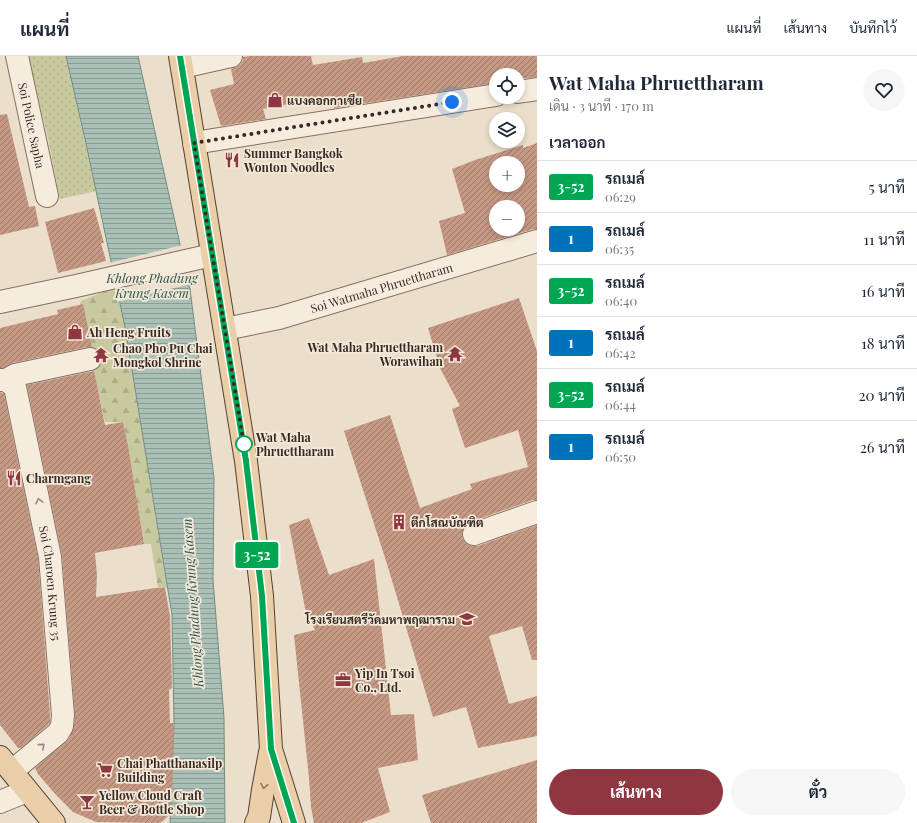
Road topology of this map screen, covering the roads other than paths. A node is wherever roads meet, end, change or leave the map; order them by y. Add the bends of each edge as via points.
1 (17, 56) edge
2 (231, 56) edge
3 (181, 61) edge
4 (537, 89) edge
5 (525, 91) edge
6 (489, 96) edge
7 (194, 143) junction
8 (47, 196) dead end
9 (537, 241) edge
10 (212, 255) junction
11 (0, 302) edge
12 (225, 329) junction
13 (90, 359) dead end
14 (3, 380) edge
15 (537, 512) edge
16 (474, 534) dead end
17 (271, 749) junction
18 (6, 764) edge
19 (27, 791) junction
20 (0, 802) edge
21 (54, 823) edge
22 (256, 823) edge
23 (294, 823) edge

1 - 8 street, Soi Police Sapha
2 - 3 street
3 - 7 main road
4 - 5 street
6 - 7 street
7 - 10 main road
9 - 12 street, Soi Watmaha Phruettharam via 279,318
10 - 11 street
10 - 12 main road
12 - 17 main road via 246,461 262,596
13 - 14 street via 15,375
18 -> 14 street, Soi Charoen Krung 35 via 58,733 64,715 50,557 15,387
15 - 16 street
17 -> 22 main road
17 - 23 main road
18 - 19 main road
19 - 20 street
19 - 21 main road

